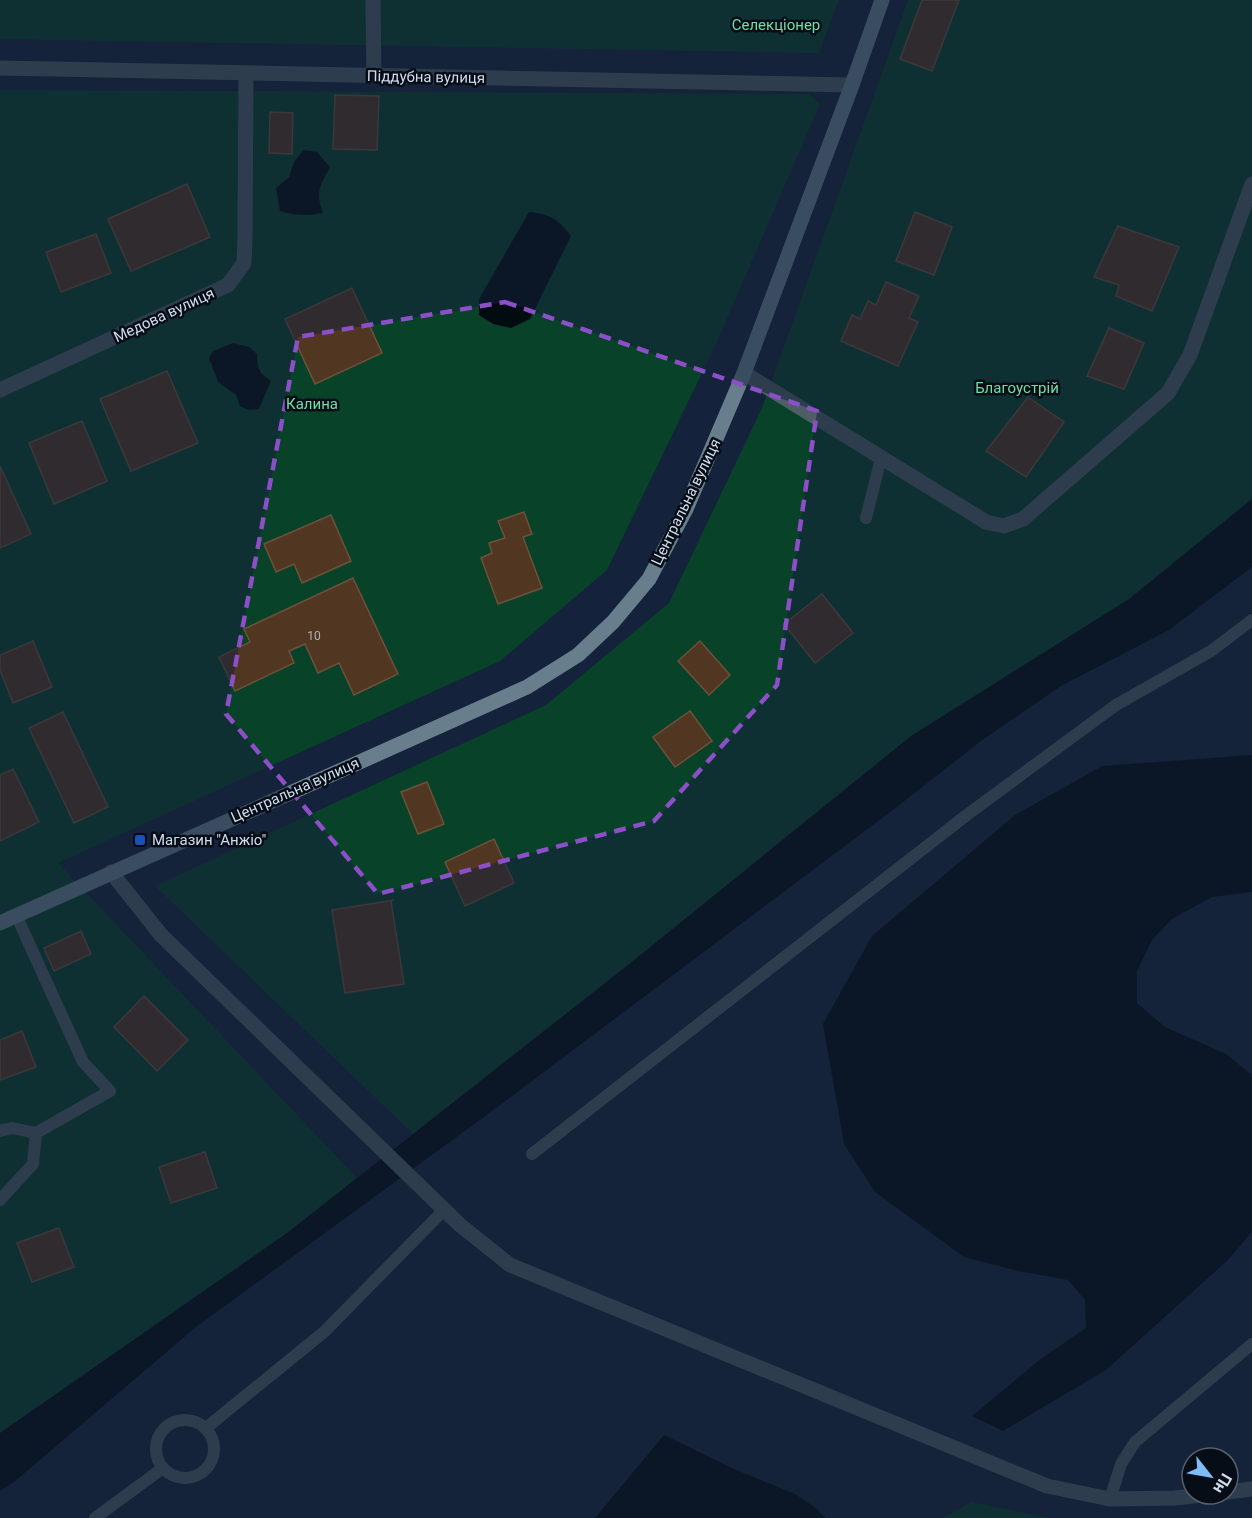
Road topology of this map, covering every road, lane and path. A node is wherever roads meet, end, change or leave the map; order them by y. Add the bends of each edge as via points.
1 (373, 0) edge
2 (882, 0) edge
3 (0, 68) edge
4 (246, 73) junction
5 (374, 76) junction
6 (852, 85) junction
7 (1252, 184) edge
8 (744, 374) junction
9 (0, 390) edge
10 (881, 458) junction
11 (866, 518) dead end
12 (1252, 620) edge
13 (111, 872) junction
14 (16, 915) junction
15 (0, 923) edge
16 (0, 1131) edge
17 (36, 1133) junction
18 (532, 1154) dead end
19 (0, 1200) edge
20 (444, 1210) junction
21 (1252, 1344) edge
22 (206, 1428) junction
23 (163, 1468) junction
24 (1180, 1497) edge
25 (1110, 1499) junction
26 (95, 1518) edge

1 - 5 street
2 - 6 street, Центральна вулиця
3 - 4 street, Піддубна вулиця
4 - 5 street, Піддубна вулиця
4 - 9 street, Медова вулиця via 244,263 228,285
5 - 6 street, Піддубна вулиця
6 - 8 street, Центральна вулиця
7 - 10 street via 1190,355 1168,393 1023,519 1004,526 986,522
8 - 10 street
8 - 13 street, Центральна вулиця via 686,509 649,579 614,622 578,655 527,687
10 - 11 lane
12 - 18 lane via 1210,651 1116,705 977,807
13 - 14 street, Центральна вулиця
13 - 20 street via 161,935
14 - 15 street, Центральна вулиця
14 - 17 lane via 83,1062 110,1091
16 - 17 lane via 12,1128
17 - 19 lane via 33,1164
20 - 22 lane via 324,1332
20 - 25 street via 510,1266 1047,1486
21 - 25 lane via 1135,1442 1121,1464
22 - 23 lane via 186,1419 165,1427 156,1447
22 - 23 lane via 215,1450 206,1472 183,1479
23 - 26 lane
24 - 25 street

